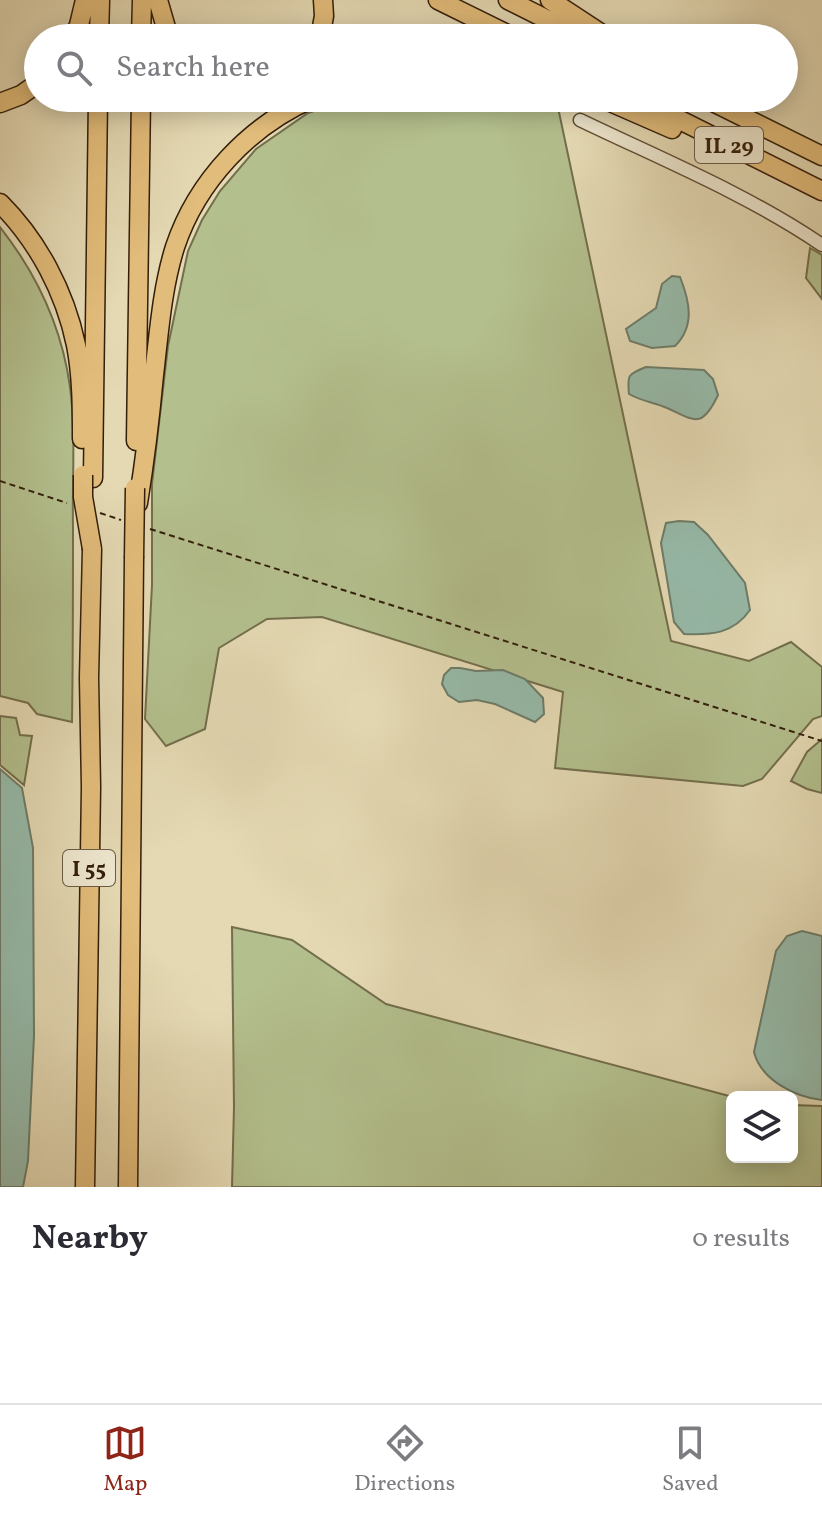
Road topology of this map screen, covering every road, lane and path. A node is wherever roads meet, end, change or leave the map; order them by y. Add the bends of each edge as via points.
1 (85, 0) edge
2 (100, 0) edge
3 (142, 0) edge
4 (158, 0) edge
5 (323, 0) edge
6 (438, 0) edge
7 (508, 0) edge
8 (550, 0) edge
9 (79, 24) edge
10 (99, 24) edge
11 (141, 24) edge
12 (165, 24) edge
13 (323, 24) edge
14 (487, 24) edge
15 (556, 24) edge
16 (587, 24) edge
17 (24, 93) edge
18 (0, 103) edge
19 (98, 112) edge
20 (141, 112) edge
21 (288, 112) edge
22 (633, 112) edge
23 (664, 112) edge
24 (733, 112) edge
25 (580, 120) dead end
26 (822, 156) edge
27 (758, 159) junction
28 (822, 191) edge
29 (0, 203) edge
30 (822, 245) edge
31 (88, 477) junction
32 (0, 481) edge
33 (138, 489) junction
34 (71, 504) dead end
35 (100, 513) dead end
36 (136, 524) junction
37 (822, 741) edge
38 (85, 1187) edge
39 (128, 1187) edge

1 - 9 highway
2 - 10 highway
3 - 11 highway
4 - 12 highway
5 - 13 highway
6 - 14 highway
7 - 15 highway
8 - 16 highway
17 - 18 highway
19 - 31 highway
20 - 33 highway, I 55
21 - 33 highway via 255,133 213,176 176,246 158,335
22 - 27 highway
23 - 27 highway, IL 29
24 - 26 highway, IL 29
25 - 30 street via 766,210
27 - 28 highway, IL 29
29 - 31 highway via 37,249 69,319 81,380
31 - 38 highway, I 55, bridge via 83,497 92,549
32 - 34 path
33 - 36 highway, I 55, bridge
35 - 36 path
36 - 37 path
36 - 39 highway, I 55, bridge

